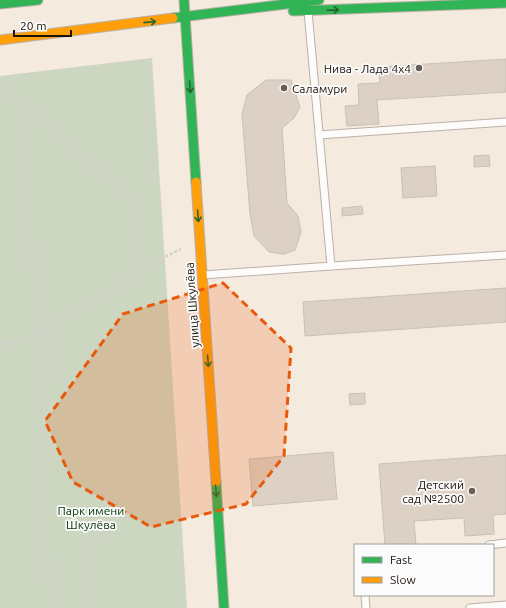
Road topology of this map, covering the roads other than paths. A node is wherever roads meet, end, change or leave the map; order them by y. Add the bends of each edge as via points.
1 (38, 0) edge
2 (184, 0) edge
3 (319, 0) edge
4 (506, 3) edge
5 (0, 4) edge
6 (238, 10) junction
7 (308, 11) junction
8 (186, 18) junction
9 (0, 40) edge
10 (506, 122) edge
11 (319, 135) junction
12 (506, 254) edge
13 (331, 266) junction
14 (202, 275) junction
15 (506, 543) edge
16 (494, 544) edge
17 (365, 596) edge
18 (506, 605) edge
19 (224, 608) edge
20 (366, 608) edge
21 (470, 608) edge

1 - 5 street
2 - 8 street, улица Шкулёва
3 - 6 street
7 -> 4 street
6 - 7 street
6 - 8 street
7 - 11 lane
9 -> 8 street
8 -> 14 street, улица Шкулёва
10 - 11 lane
11 - 13 lane
12 - 13 lane
13 - 14 lane
14 -> 19 street, улица Шкулёва
15 - 16 lane
17 - 20 lane
18 - 21 lane

